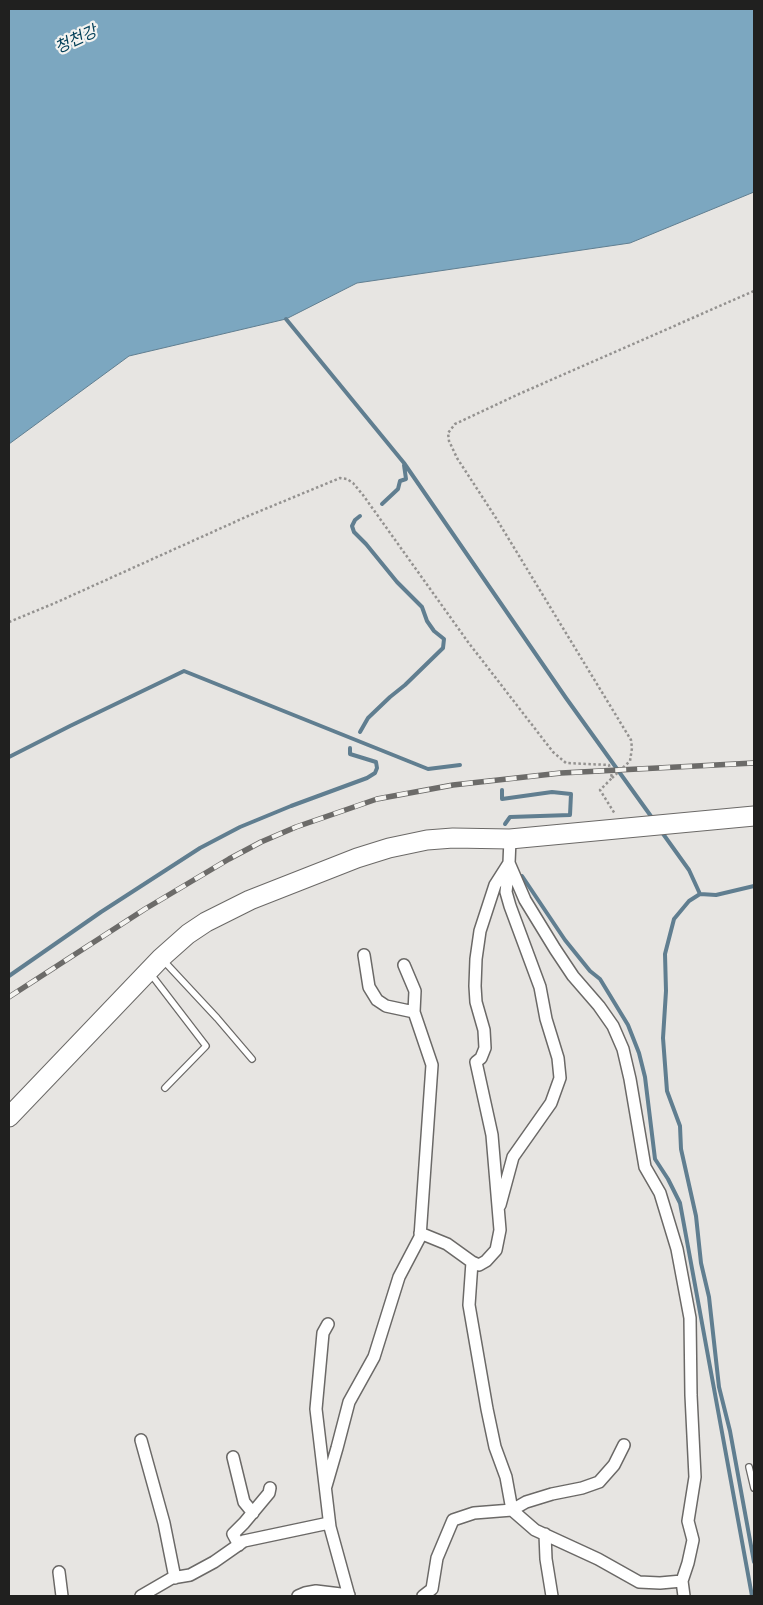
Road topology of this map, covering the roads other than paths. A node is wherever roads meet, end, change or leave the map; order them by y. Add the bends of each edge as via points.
1 (754, 816) edge
2 (510, 839) junction
3 (509, 863) junction
4 (364, 955) dead end
5 (155, 965) junction
6 (404, 965) dead end
7 (414, 1012) junction
8 (252, 1059) dead end
9 (165, 1088) dead end
10 (9, 1117) edge
11 (498, 1210) junction
12 (420, 1233) junction
13 (472, 1262) junction
14 (328, 1324) dead end
15 (141, 1440) dead end
16 (624, 1445) dead end
17 (233, 1457) dead end
18 (749, 1467) dead end
19 (326, 1486) junction
20 (270, 1488) dead end
21 (754, 1488) edge
22 (512, 1510) junction
23 (253, 1512) junction
24 (330, 1523) junction
25 (545, 1534) junction
26 (239, 1545) junction
27 (59, 1572) dead end
28 (175, 1578) junction
29 (682, 1581) junction
30 (62, 1596) edge
31 (141, 1596) edge
32 (298, 1596) edge
33 (349, 1596) edge
34 (424, 1596) edge
35 (552, 1596) edge
36 (684, 1596) edge

1 - 2 main road
2 - 3 street
2 - 5 main road via 426,840 357,858 228,910 188,934
3 - 11 street via 495,885 480,932 475,986 485,1048 476,1062 492,1135
3 - 11 street via 506,892 540,987 560,1078 552,1104 513,1157
3 - 29 street via 525,900 550,941 573,976 599,1006 623,1049 645,1167 660,1193 677,1249 690,1318 695,1477 688,1521 693,1540
4 - 7 street via 369,987 376,1000 386,1006
5 - 8 lane via 217,1018
5 - 9 lane via 206,1046
5 - 10 main road
6 - 7 street via 415,992
7 - 12 street via 432,1065
11 - 13 street via 500,1230 496,1250 479,1265
12 - 13 street via 448,1244
12 - 19 street via 399,1277 374,1357 349,1402
13 - 22 street via 469,1305 487,1409
14 - 19 street via 323,1333 316,1409
15 - 28 street via 164,1522
16 - 22 street via 599,1482 526,1502
17 - 23 street via 244,1502
18 - 21 lane
19 - 24 street
20 - 23 street
22 - 25 street via 535,1530
22 - 34 street via 474,1513 453,1520 437,1558 432,1589
23 - 26 street via 232,1534
24 - 26 street via 244,1541
24 - 33 street
25 - 29 street via 639,1582
25 - 35 street
26 - 28 street via 190,1575
27 - 30 street
28 - 31 street
29 - 36 street
32 - 33 street via 316,1591

